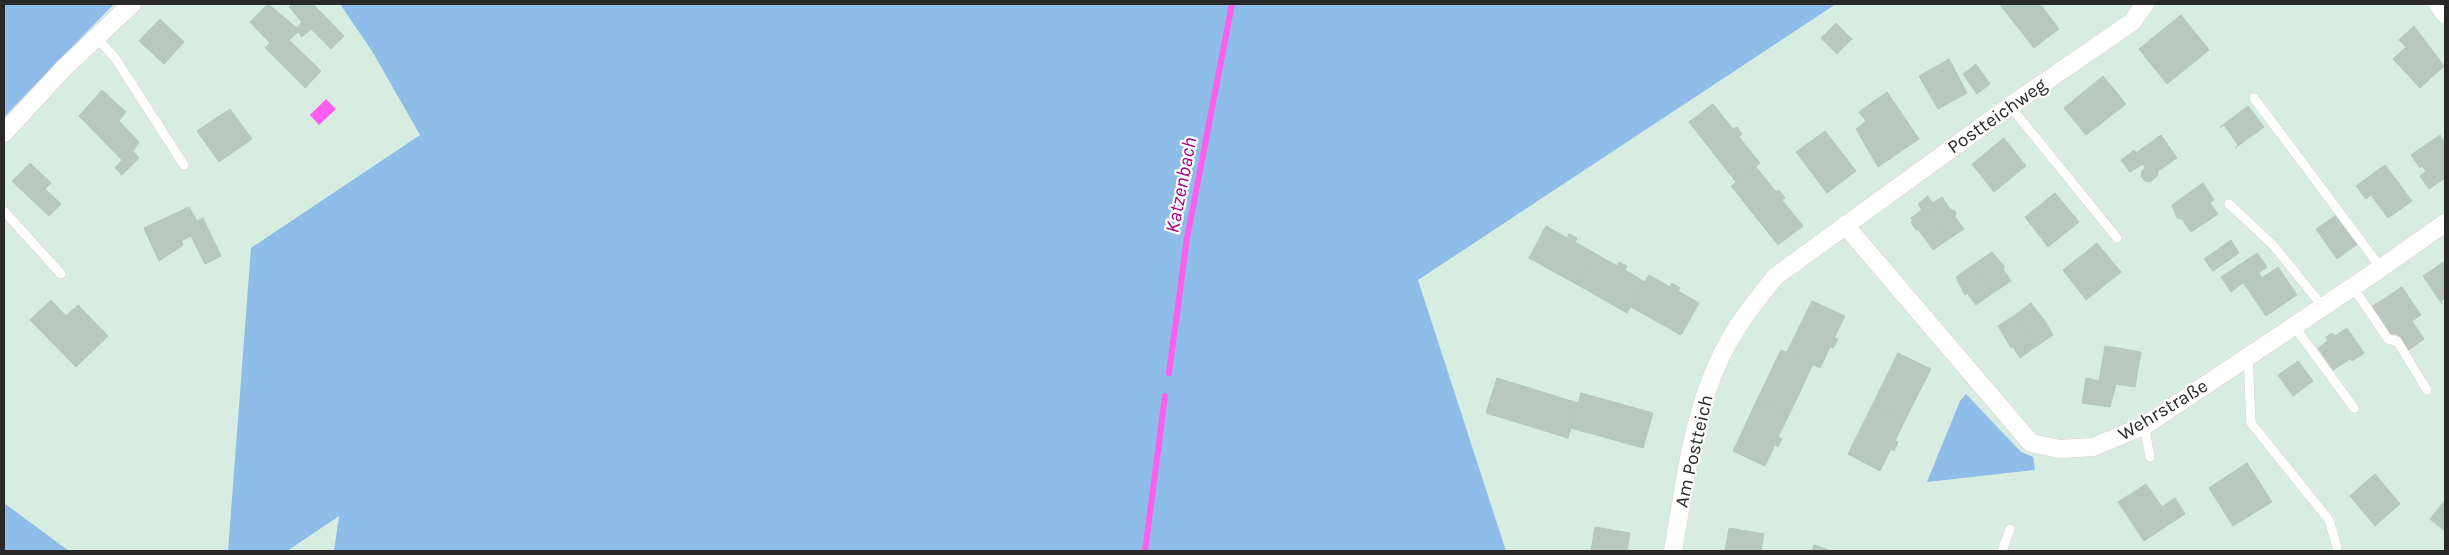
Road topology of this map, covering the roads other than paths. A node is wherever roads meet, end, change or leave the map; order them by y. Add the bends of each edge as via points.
1 (132, 4) edge
2 (2145, 4) edge
3 (2438, 4) edge
4 (2445, 14) edge
5 (96, 37) junction
6 (2254, 98) dead end
7 (2010, 106) junction
8 (4, 133) edge
9 (184, 165) dead end
10 (2229, 204) dead end
11 (4, 211) edge
12 (2445, 222) edge
13 (1845, 225) junction
14 (2117, 238) dead end
15 (2380, 268) junction
16 (61, 274) dead end
17 (2353, 287) junction
18 (2323, 307) junction
19 (2294, 326) junction
20 (2248, 356) junction
21 (2426, 390) dead end
22 (2354, 408) dead end
23 (2144, 426) junction
24 (2150, 457) dead end
25 (2010, 529) dead end
26 (2337, 548) dead end
27 (1673, 551) edge
28 (2002, 551) edge

1 - 5 street
2 - 7 street, Postteichweg via 2132,22
3 - 4 street
5 - 8 street
5 - 9 lane via 115,58
6 - 15 lane
7 - 13 street, Postteichweg
7 - 14 lane
10 - 18 lane via 2274,246
11 - 16 lane
12 - 15 street, Wehrstraße
13 - 23 street, Wehrstraße via 2031,443 2060,449 2093,447
13 - 27 street, Am Postteich via 1776,276 1747,311 1717,365 1699,414
15 - 17 street, Wehrstraße
17 - 18 street, Wehrstraße
17 - 21 lane via 2388,339 2397,341
18 - 19 street, Wehrstraße
19 - 20 street, Wehrstraße
19 - 22 lane
20 - 23 street, Wehrstraße
20 - 26 lane via 2251,423 2329,520
23 - 24 lane
25 - 28 lane

